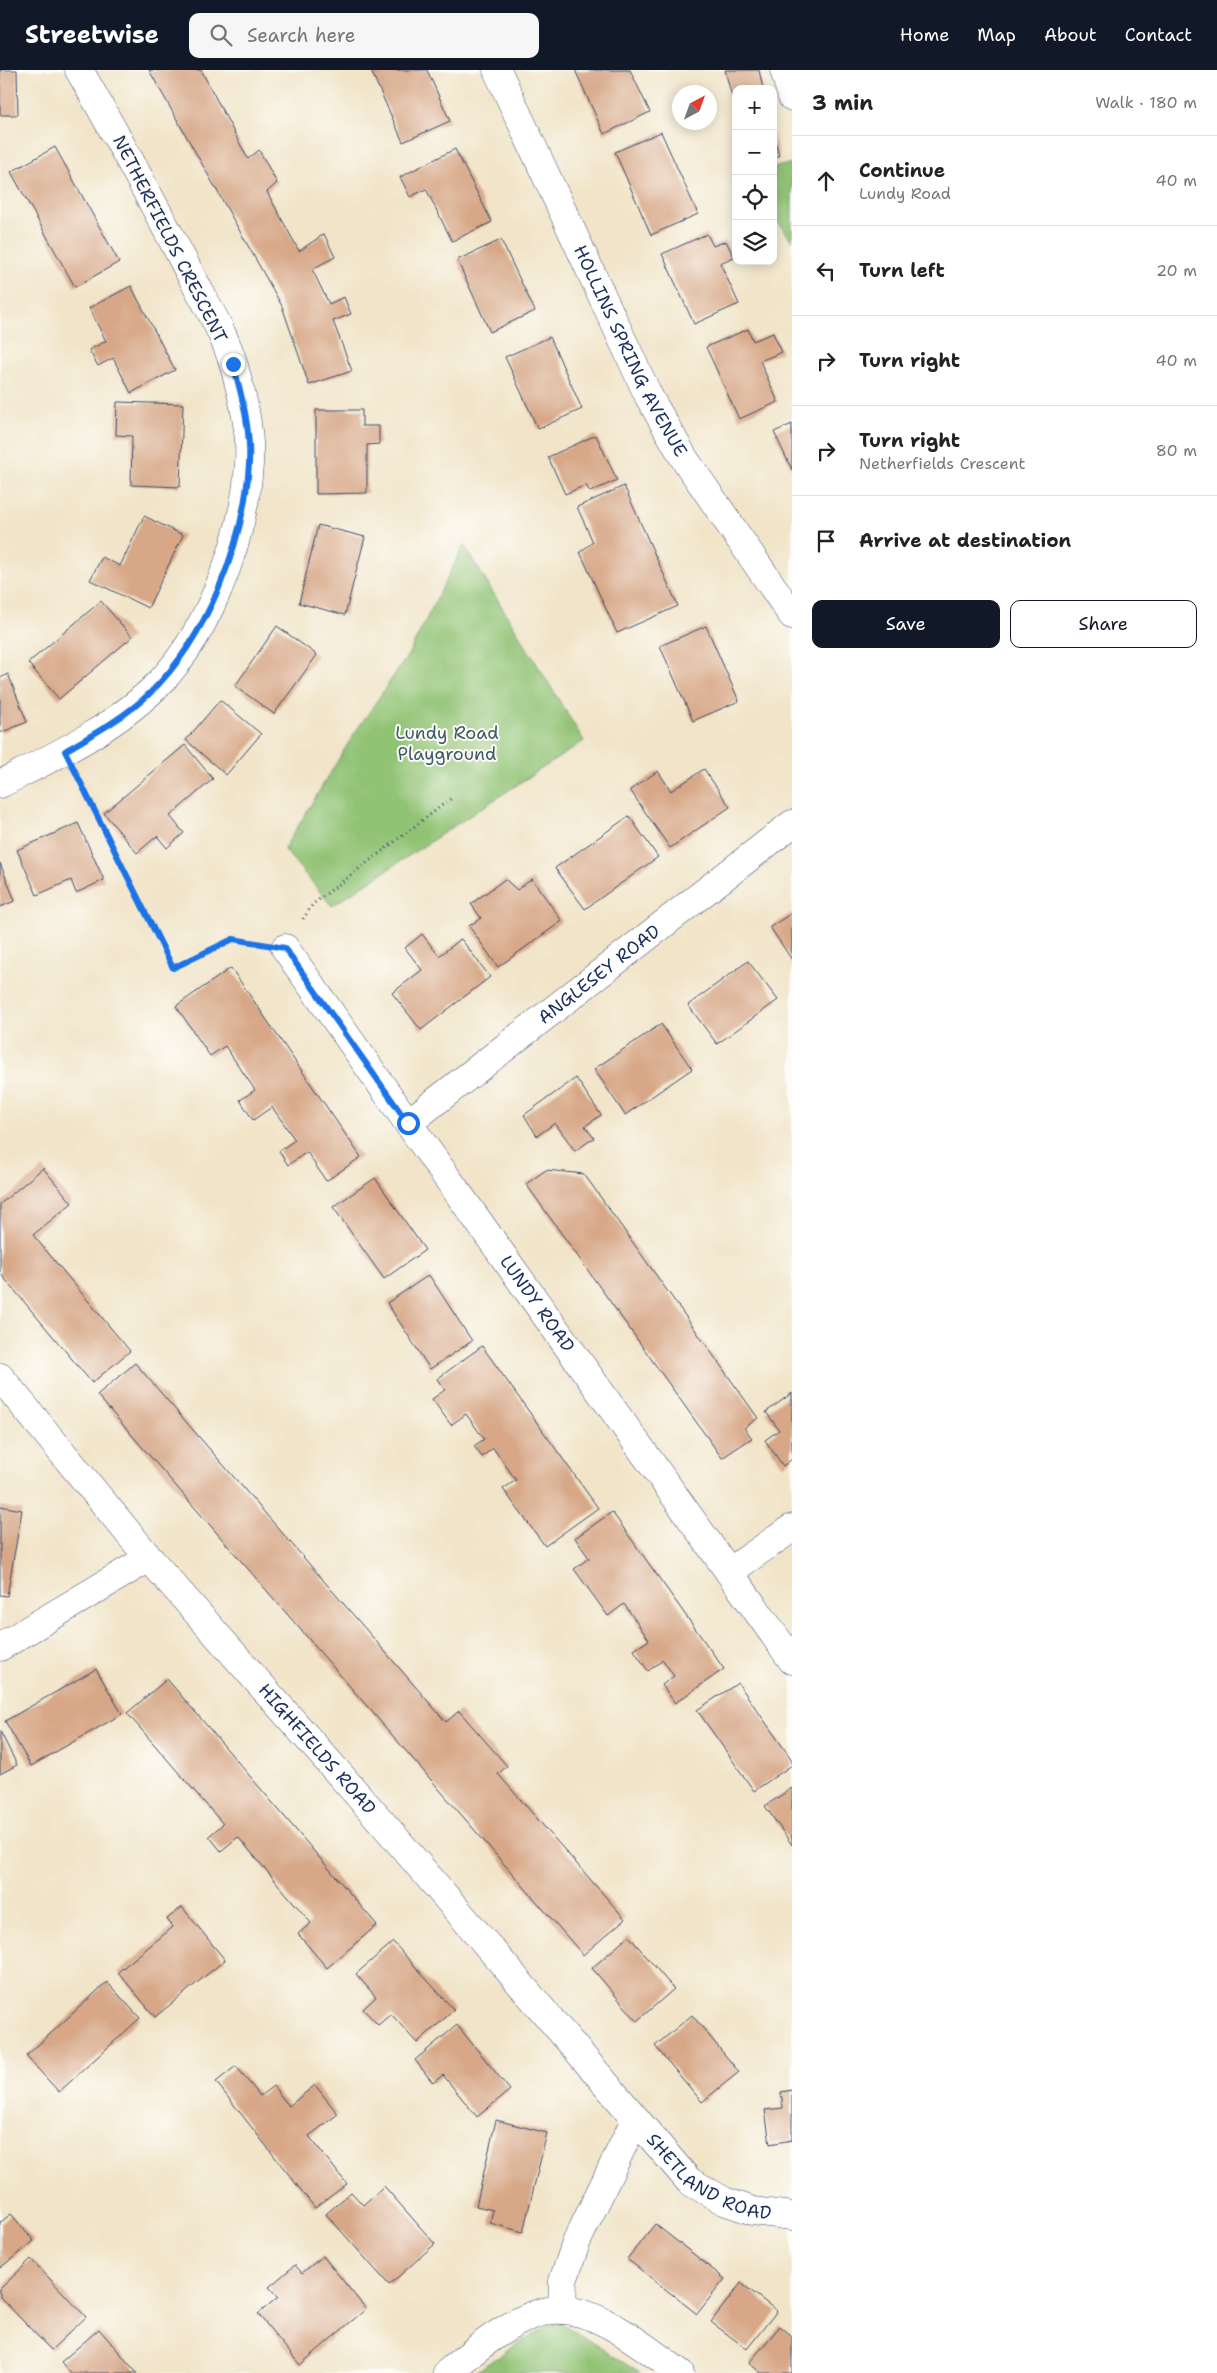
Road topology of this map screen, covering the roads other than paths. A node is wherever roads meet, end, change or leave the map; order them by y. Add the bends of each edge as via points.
1 (79, 70) edge
2 (498, 70) edge
3 (784, 70) edge
4 (792, 97) edge
5 (792, 615) edge
6 (0, 784) edge
7 (792, 824) edge
8 (285, 948) road end
9 (408, 1123) junction
10 (0, 1377) edge
11 (792, 1528) edge
12 (149, 1558) junction
13 (730, 1572) junction
14 (0, 1647) edge
15 (792, 1660) edge
16 (635, 2120) junction
17 (792, 2216) edge
18 (562, 2310) junction
19 (447, 2373) edge
20 (680, 2373) edge

1 - 6 street, NETHERFIELDS CRESCENT via 209,309 233,364 246,411 249,463 243,511 233,552 198,629 178,660 149,694 108,726
2 - 5 street, HOLLINS SPRING AVENUE via 649,396 684,458
3 - 4 street
7 - 9 street, ANGLESEY ROAD
8 - 9 street, LUNDY ROAD
9 - 13 street, LUNDY ROAD
10 - 12 street, HIGHFIELDS ROAD
11 - 13 street
12 - 14 street
12 - 16 street, HIGHFIELDS ROAD via 386,1827
13 - 15 street, LUNDY ROAD
16 - 17 street, SHETLAND ROAD via 689,2181 724,2201 753,2211
16 - 18 street via 576,2243 563,2281
18 - 19 street via 535,2315 506,2328
18 - 20 street via 591,2316

